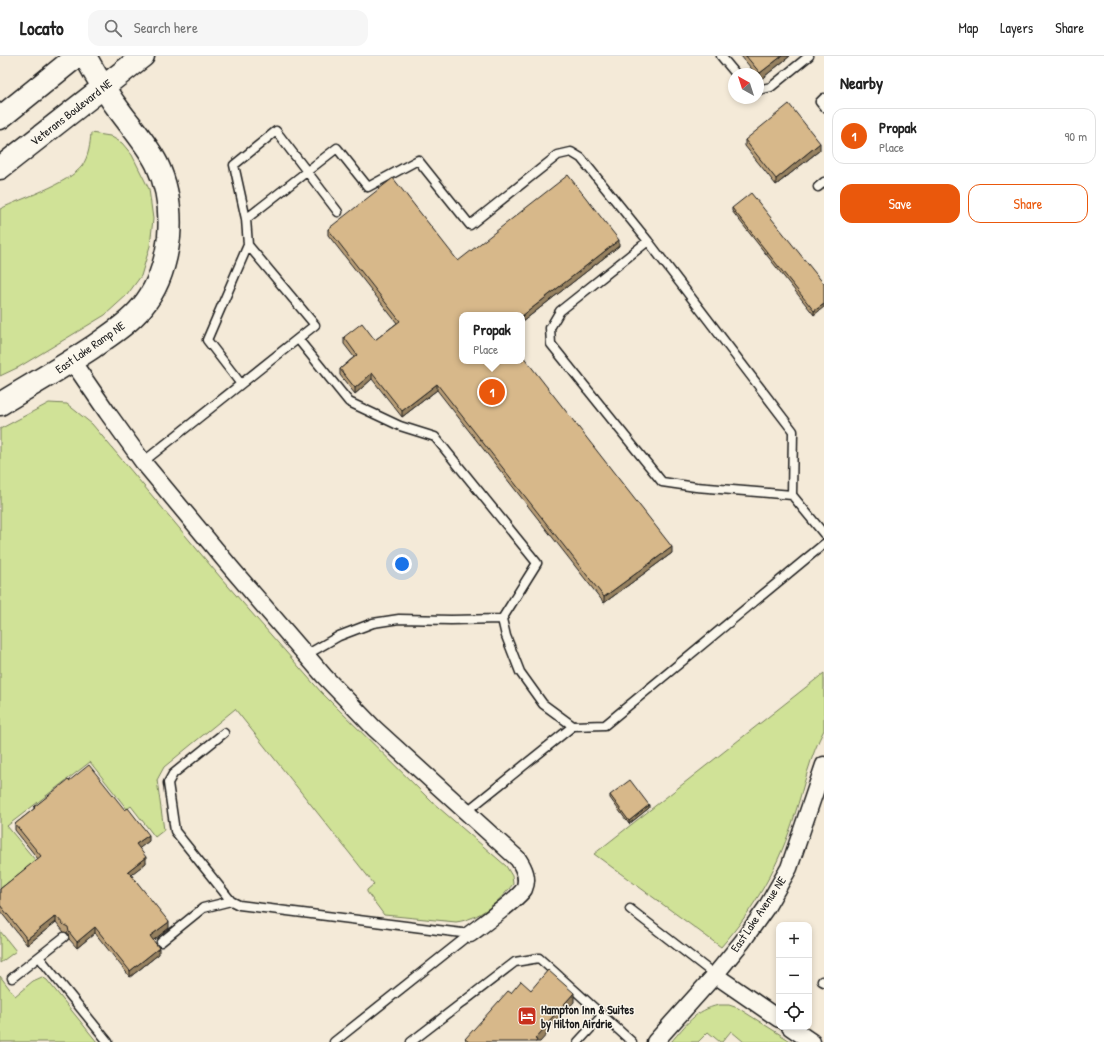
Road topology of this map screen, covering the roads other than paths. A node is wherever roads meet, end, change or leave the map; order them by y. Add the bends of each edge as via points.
1 (77, 56) edge
2 (84, 56) edge
3 (122, 56) edge
4 (143, 56) edge
5 (721, 56) edge
6 (809, 56) edge
7 (731, 68) edge
8 (103, 87) junction
9 (764, 89) edge
10 (824, 98) edge
11 (824, 107) edge
12 (0, 118) edge
13 (0, 168) edge
14 (307, 172) junction
15 (338, 212) dead end
16 (246, 219) junction
17 (648, 241) junction
18 (248, 244) junction
19 (298, 339) junction
20 (72, 361) junction
21 (241, 384) junction
22 (0, 404) edge
23 (143, 462) junction
24 (792, 495) junction
25 (824, 534) edge
26 (824, 544) edge
27 (502, 619) junction
28 (306, 655) junction
29 (573, 726) junction
30 (224, 733) dead end
31 (824, 765) edge
32 (466, 812) junction
33 (232, 901) junction
34 (630, 909) dead end
35 (470, 934) junction
36 (64, 937) dead end
37 (161, 942) dead end
38 (39, 957) junction
39 (715, 975) junction
40 (12, 978) dead end
41 (602, 1015) junction
42 (776, 1017) edge
43 (794, 1030) edge
44 (108, 1042) edge
45 (334, 1042) edge
46 (411, 1042) edge
47 (578, 1042) edge
48 (632, 1042) edge
49 (655, 1042) edge
50 (812, 1042) edge

1 - 12 street
2 - 8 street, East Lake Ramp NE
3 - 8 street via 114,65
4 - 8 street, Veterans Boulevard NE
5 - 7 lane
6 - 9 lane via 771,87
8 - 13 street, Veterans Boulevard NE
8 - 20 street, East Lake Ramp NE via 156,162 169,204 170,228 167,253 157,284 142,307 125,323
10 - 11 lane via 820,102
14 - 15 lane
14 - 16 lane
14 - 16 lane via 276,131 234,166
14 - 17 lane via 337,148 368,187 418,160 470,225 558,155 571,152 581,158
16 - 18 lane
17 - 24 lane via 793,431
17 - 24 lane via 560,311 550,328 551,344 662,482
18 - 19 lane via 315,325
18 - 21 lane via 207,340
19 - 21 lane
19 - 27 lane via 349,402 400,426 435,437 537,563
20 - 22 street, East Lake Ramp NE
20 - 23 street
21 - 23 lane
23 - 28 street
24 - 25 lane
26 - 29 lane via 605,725
27 - 28 lane via 399,619 373,623 339,636
27 - 29 lane via 520,672 543,704
28 - 32 street via 374,728
29 - 32 lane
30 - 33 lane via 173,774 168,783 175,831
31 - 39 street, East Lake Avenue NE via 789,868 766,908
32 - 35 street via 518,859 526,873 524,888 517,897
33 - 35 lane via 239,906
33 - 37 lane via 203,908
34 - 39 lane
35 - 45 lane
36 - 38 lane
38 - 40 lane
38 - 44 lane
39 - 42 street
39 - 49 street, East Lake Avenue NE
41 - 46 lane via 539,958 515,962
41 - 47 lane
41 - 48 lane
43 - 50 street

